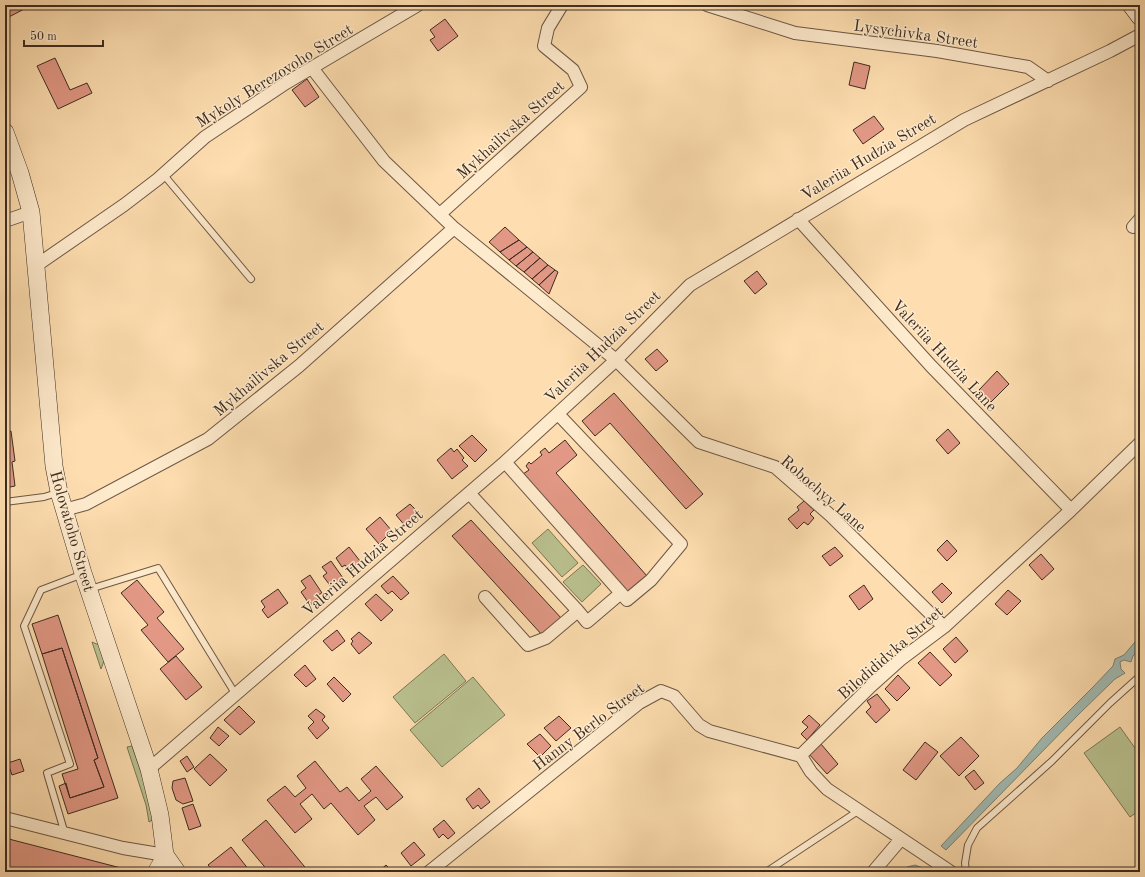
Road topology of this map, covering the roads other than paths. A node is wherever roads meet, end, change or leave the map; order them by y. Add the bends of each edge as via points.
1 (418, 5) edge
2 (562, 5) edge
3 (707, 5) edge
4 (1130, 5) edge
5 (1140, 16) edge
6 (1140, 35) edge
7 (312, 68) junction
8 (1048, 81) junction
9 (5, 132) edge
10 (163, 174) junction
11 (31, 212) junction
12 (440, 214) junction
13 (798, 219) junction
14 (5, 221) edge
15 (454, 228) junction
16 (37, 265) junction
17 (250, 279) dead end
18 (616, 360) junction
19 (558, 414) junction
20 (1140, 442) edge
21 (505, 462) junction
22 (59, 492) junction
23 (469, 493) junction
24 (5, 502) edge
25 (64, 510) junction
26 (1070, 510) junction
27 (83, 573) junction
28 (89, 589) junction
29 (621, 593) junction
30 (485, 597) dead end
31 (578, 611) junction
32 (944, 627) junction
33 (1140, 676) edge
34 (236, 695) junction
35 (801, 756) junction
36 (149, 769) junction
37 (858, 811) junction
38 (5, 818) edge
39 (65, 834) junction
40 (901, 839) junction
41 (165, 855) junction
42 (769, 870) dead end
43 (155, 872) edge
44 (177, 872) edge
45 (429, 872) edge
46 (873, 872) edge
47 (951, 872) edge
48 (966, 872) edge

1 - 7 street, Mykoly Berezovoho Street
2 - 12 street, Mykhailivska Street via 548,28 544,46 572,70 581,87
3 - 8 street, Lysychivka Street via 795,33 937,51 1028,67
4 - 5 main road
6 - 8 street, Valeriia Hudzia Street
7 - 10 street, Mykoly Berezovoho Street via 205,137
7 - 12 street via 384,161
8 - 13 street, Valeriia Hudzia Street via 964,120
9 - 11 main road, Holovatoho Street
10 - 16 street, Mykoly Berezovoho Street via 124,205
10 - 17 lane
11 - 14 street
11 - 16 main road, Holovatoho Street
12 - 15 street
13 - 18 street, Valeriia Hudzia Street via 690,285
13 - 26 street, Valeriia Hudzia Lane via 931,366
15 - 18 street, Robochyy Lane
15 - 25 street, Mykhailivska Street via 299,366 208,439 86,504
16 - 22 main road, Holovatoho Street via 54,466
18 - 19 street, Valeriia Hudzia Street
18 - 32 street, Robochyy Lane via 699,442 775,467 830,515
19 - 21 street, Valeriia Hudzia Street
19 - 29 street via 681,544 651,580 627,600
20 - 26 street, Bilodididvka Street
21 - 23 street, Valeriia Hudzia Street
21 - 29 street
22 - 24 lane via 44,497
22 - 25 main road, Holovatoho Street
23 - 31 street
23 - 34 street, Valeriia Hudzia Street
25 - 27 main road, Holovatoho Street
26 - 32 street, Bilodididvka Street
27 - 28 main road, Holovatoho Street
27 - 39 lane via 41,590 24,626 70,764 47,773
28 - 34 lane via 158,568
28 - 36 main road, Holovatoho Street
29 - 31 street via 588,622
30 - 31 street via 528,645 546,638
32 - 35 street, Bilodididvka Street via 871,686
33 - 48 lane via 1052,761 977,828 968,845
34 - 36 street, Valeriia Hudzia Street
35 - 37 street via 811,772 827,789
35 - 45 street, Hanny Berlo Street via 709,731 699,725 674,696 661,691 639,703
36 - 41 main road, Holovatoho Street via 160,815
37 - 40 street
37 - 42 lane
38 - 39 street
39 - 41 street
40 - 46 street
40 - 47 street
41 - 43 street
41 - 44 main road, Holovatoho Street

